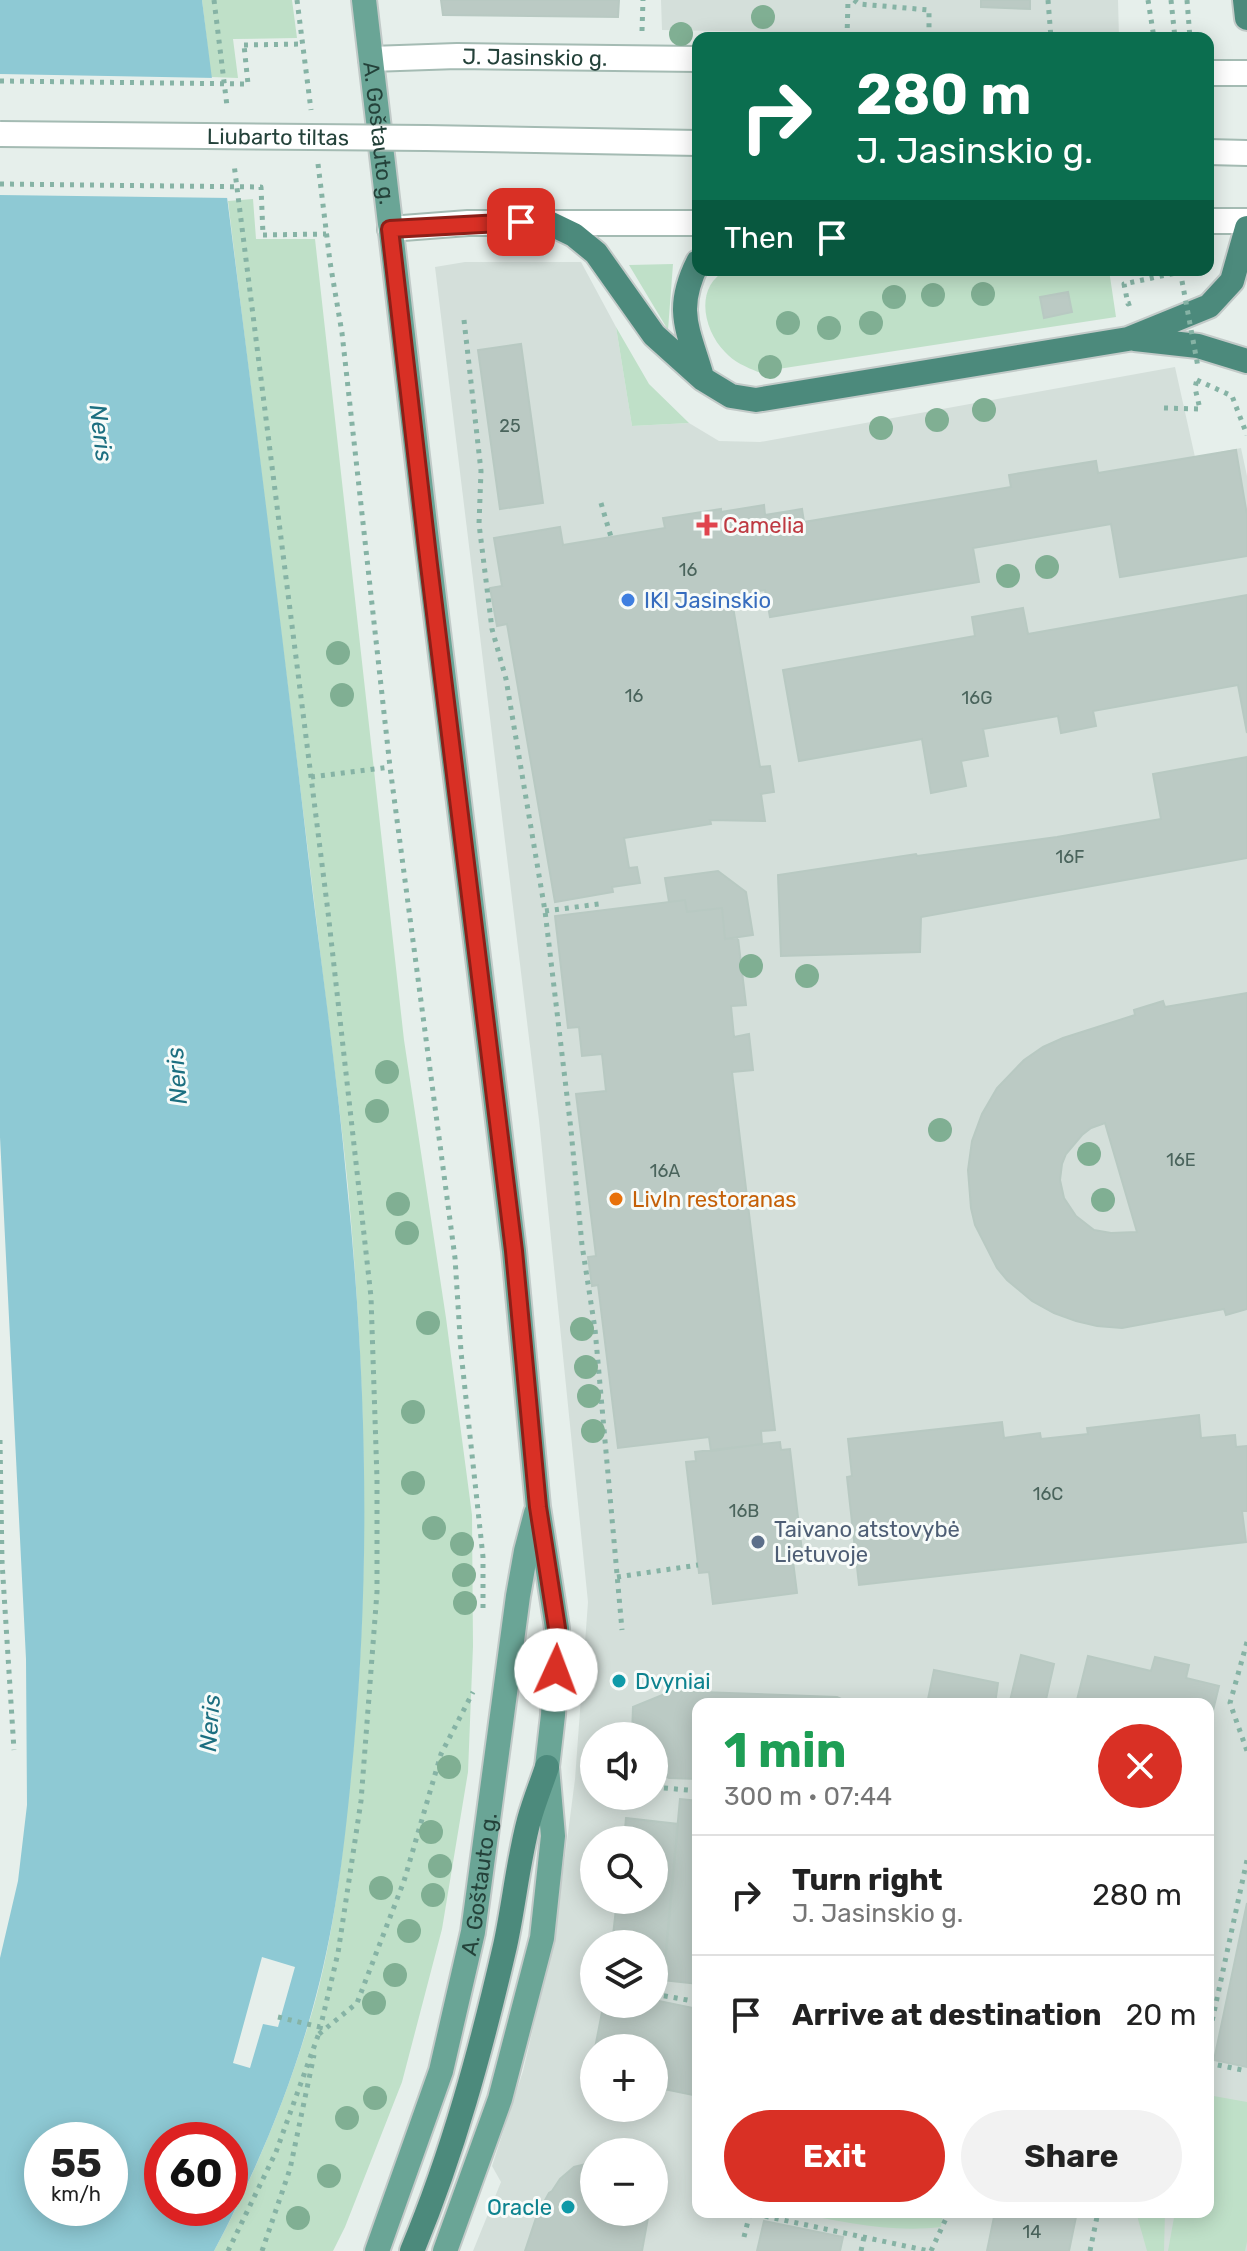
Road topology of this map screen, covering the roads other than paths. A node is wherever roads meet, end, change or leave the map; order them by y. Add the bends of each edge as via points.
1 (364, 0) edge
2 (1245, 0) edge
3 (1247, 18) edge
4 (371, 59) junction
5 (692, 59) edge
6 (1214, 73) edge
7 (1247, 73) edge
8 (0, 134) edge
9 (692, 143) edge
10 (1214, 152) edge
11 (1247, 153) edge
12 (1214, 221) edge
13 (1247, 221) edge
14 (547, 222) junction
15 (692, 223) edge
16 (1247, 228) edge
17 (390, 229) junction
18 (692, 275) edge
19 (1128, 339) junction
20 (1247, 361) edge
21 (703, 379) junction
22 (538, 1507) junction
23 (547, 1767) junction
24 (377, 2251) edge
25 (412, 2251) edge
26 (445, 2251) edge

1 - 4 main road, A. Goštauto g.
2 - 3 highway
4 - 5 main road, J. Jasinskio g.
4 - 17 main road, A. Goštauto g.
6 - 7 main road
8 - 9 main road, Liubarto tiltas, bridge
10 - 11 main road
12 - 13 main road
14 - 15 main road
14 - 17 main road
14 - 21 highway via 596,253 654,335
16 - 19 highway via 1232,281 1209,306
17 - 22 main road, A. Goštauto g. via 514,1251
18 - 21 highway via 684,313
19 - 20 highway via 1198,346
19 - 21 highway via 756,400 731,396
22 - 23 main road, A. Goštauto g. via 557,1628
22 - 24 main road, A. Goštauto g. via 518,1596 473,1932 441,2071
23 - 25 highway via 529,1821 487,2025 433,2201
23 - 26 main road, A. Goštauto g. via 553,1836 542,1938 500,2099

